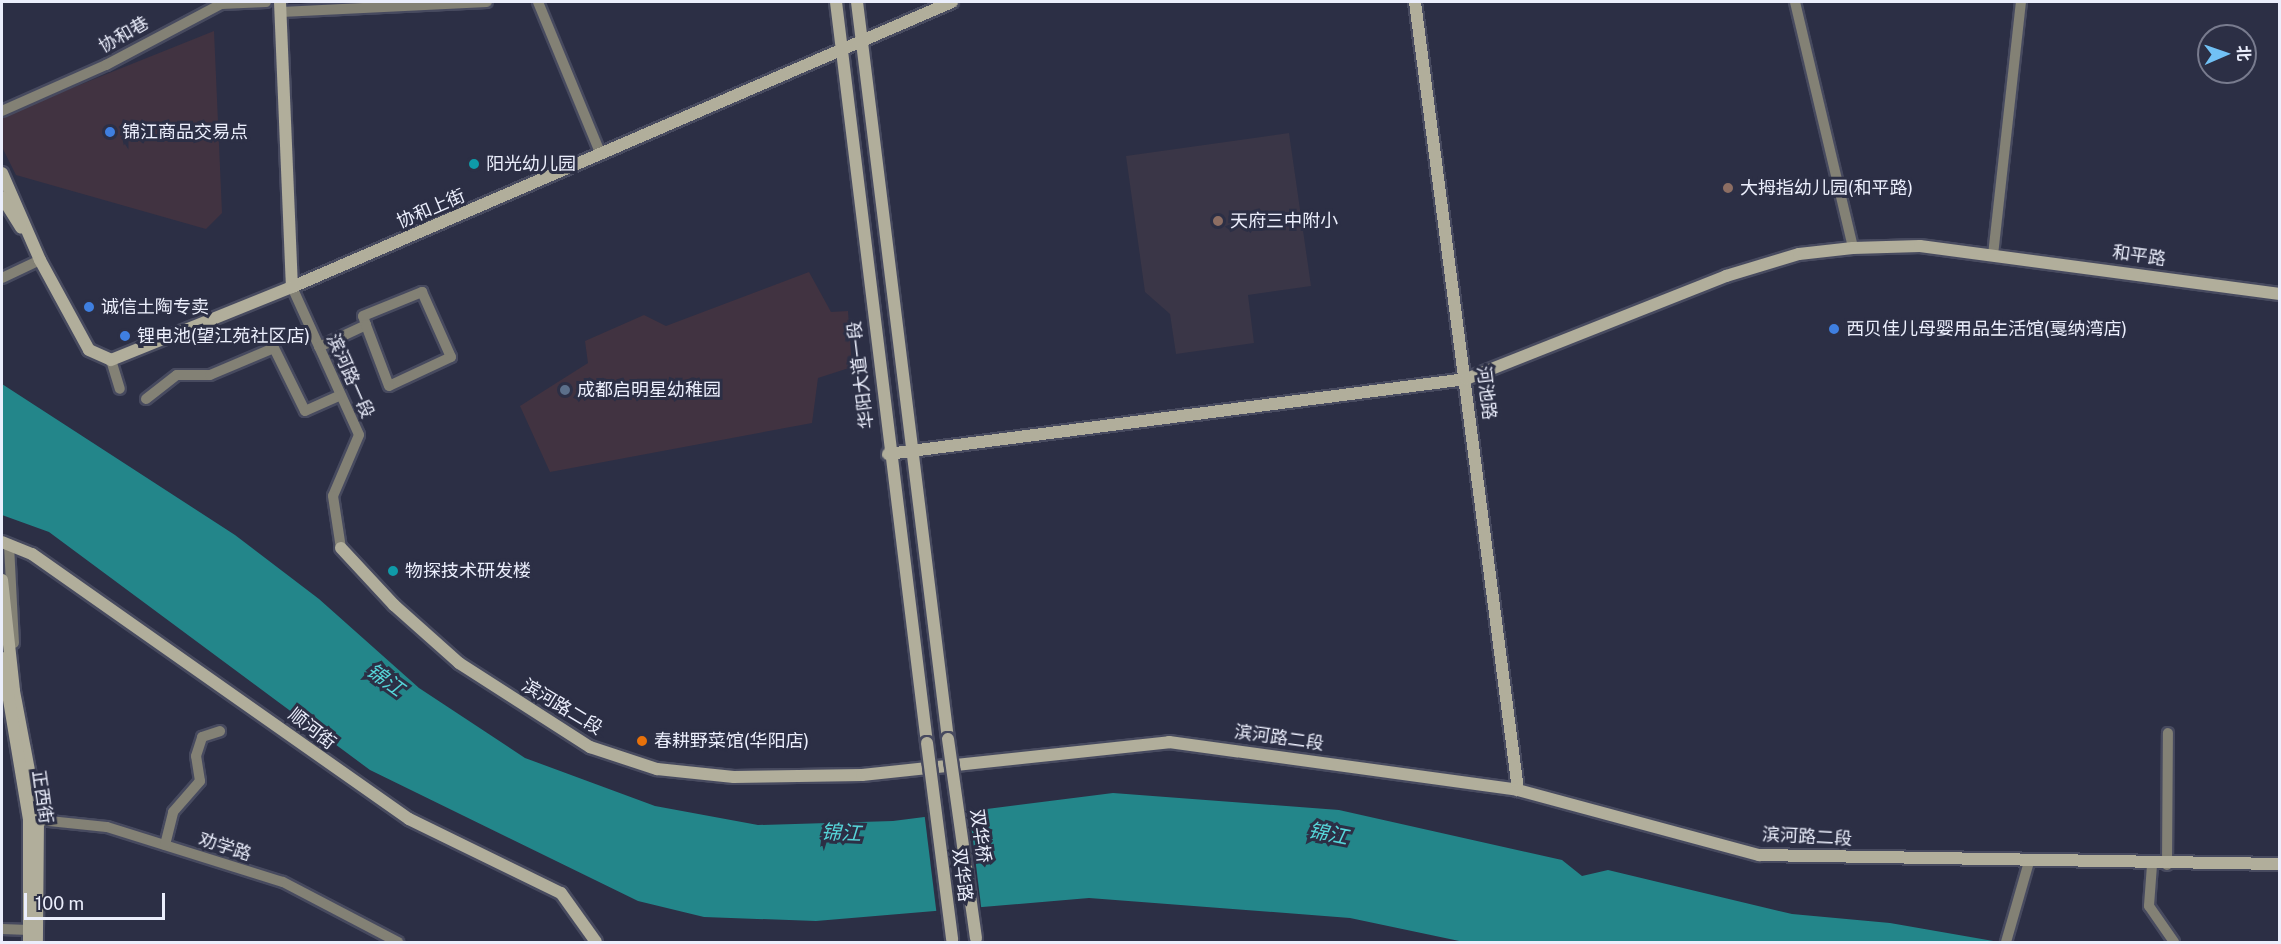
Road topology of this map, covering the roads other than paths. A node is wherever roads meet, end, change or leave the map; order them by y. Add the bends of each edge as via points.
1 (266, 2) edge
2 (487, 2) edge
3 (538, 2) edge
4 (836, 2) edge
5 (857, 2) edge
6 (952, 2) edge
7 (1415, 2) edge
8 (1795, 2) edge
9 (2021, 2) edge
10 (281, 7) edge
11 (862, 44) junction
12 (841, 52) junction
13 (2, 111) edge
14 (601, 155) junction
15 (2, 173) edge
16 (2, 197) edge
17 (30, 240) junction
18 (1853, 248) junction
19 (1993, 255) junction
20 (40, 260) junction
21 (2, 278) edge
22 (292, 287) junction
23 (2280, 294) edge
24 (366, 325) junction
25 (319, 347) junction
26 (111, 360) junction
27 (1466, 379) junction
28 (120, 389) dead end
29 (341, 395) junction
30 (146, 399) dead end
31 (913, 449) junction
32 (888, 454) junction
33 (5, 544) edge
34 (341, 548) joint
35 (2, 586) edge
36 (2, 658) edge
37 (6, 696) edge
38 (220, 731) dead end
39 (2168, 733) dead end
40 (927, 743) joint
41 (1518, 789) junction
42 (34, 818) junction
43 (165, 845) junction
44 (2029, 862) junction
45 (2280, 864) edge
46 (2152, 865) junction
47 (2167, 865) junction
48 (2, 929) edge
49 (29, 936) edge
50 (976, 940) edge
51 (952, 941) edge
52 (38, 942) edge
53 (398, 942) edge
54 (596, 942) edge
55 (2006, 942) edge
56 (2174, 942) edge

1 - 13 street, 协和巷 via 221,4 106,65
2 - 10 street
3 - 14 street
4 - 12 street, 华阳大道一段
5 - 11 street
6 - 11 street, 协和上街
7 - 27 street, 河池路
8 - 18 street
9 - 19 street
10 - 22 street
11 - 12 street, 协和上街
11 - 31 street
12 - 14 street, 协和上街
12 - 32 street, 华阳大道一段
14 - 22 street, 协和上街
15 - 17 street
16 - 17 street
17 - 20 street
18 - 19 street, 和平路 via 1920,246
18 - 27 street, 和平路 via 1799,254 1726,276
19 - 23 street, 和平路
20 - 21 street
20 - 26 street via 89,350
22 - 25 street, 滨河路一段
22 - 26 street, 协和上街
24 - 24 street via 363,316 422,292 451,357 389,386
24 - 25 street
25 - 29 street, 滨河路一段
26 - 28 street
27 - 31 street, 和平路
27 - 41 street, 河池路
29 - 30 street via 305,411 274,348 210,375 177,375
29 - 34 street, 滨河路一段 via 359,435 333,496
31 - 32 street, 和平路
31 - 50 street, 双华桥, bridge
32 - 40 street, 华阳大道一段
33 - 37 street
33 - 54 street, 顺河街 via 52,567 409,819 561,893
34 - 41 street, 滨河路二段 via 394,605 459,663 590,747 657,769 734,777 862,775 1169,742
35 - 37 street
36 - 37 street
37 - 42 street
38 - 43 street via 202,736 196,756 200,781 173,812
39 - 47 street
40 - 51 street, 双华路, bridge
41 - 44 street, 滨河路二段 via 1759,855
42 - 43 street, 劝学路 via 107,827
42 - 49 street, 正西街
42 - 52 street
43 - 53 street, 劝学路 via 283,882
44 - 46 street, 滨河路二段
44 - 55 street
45 - 47 street, 滨河路二段
46 - 47 street, 滨河路二段
46 - 56 street via 2149,906
48 - 49 street

